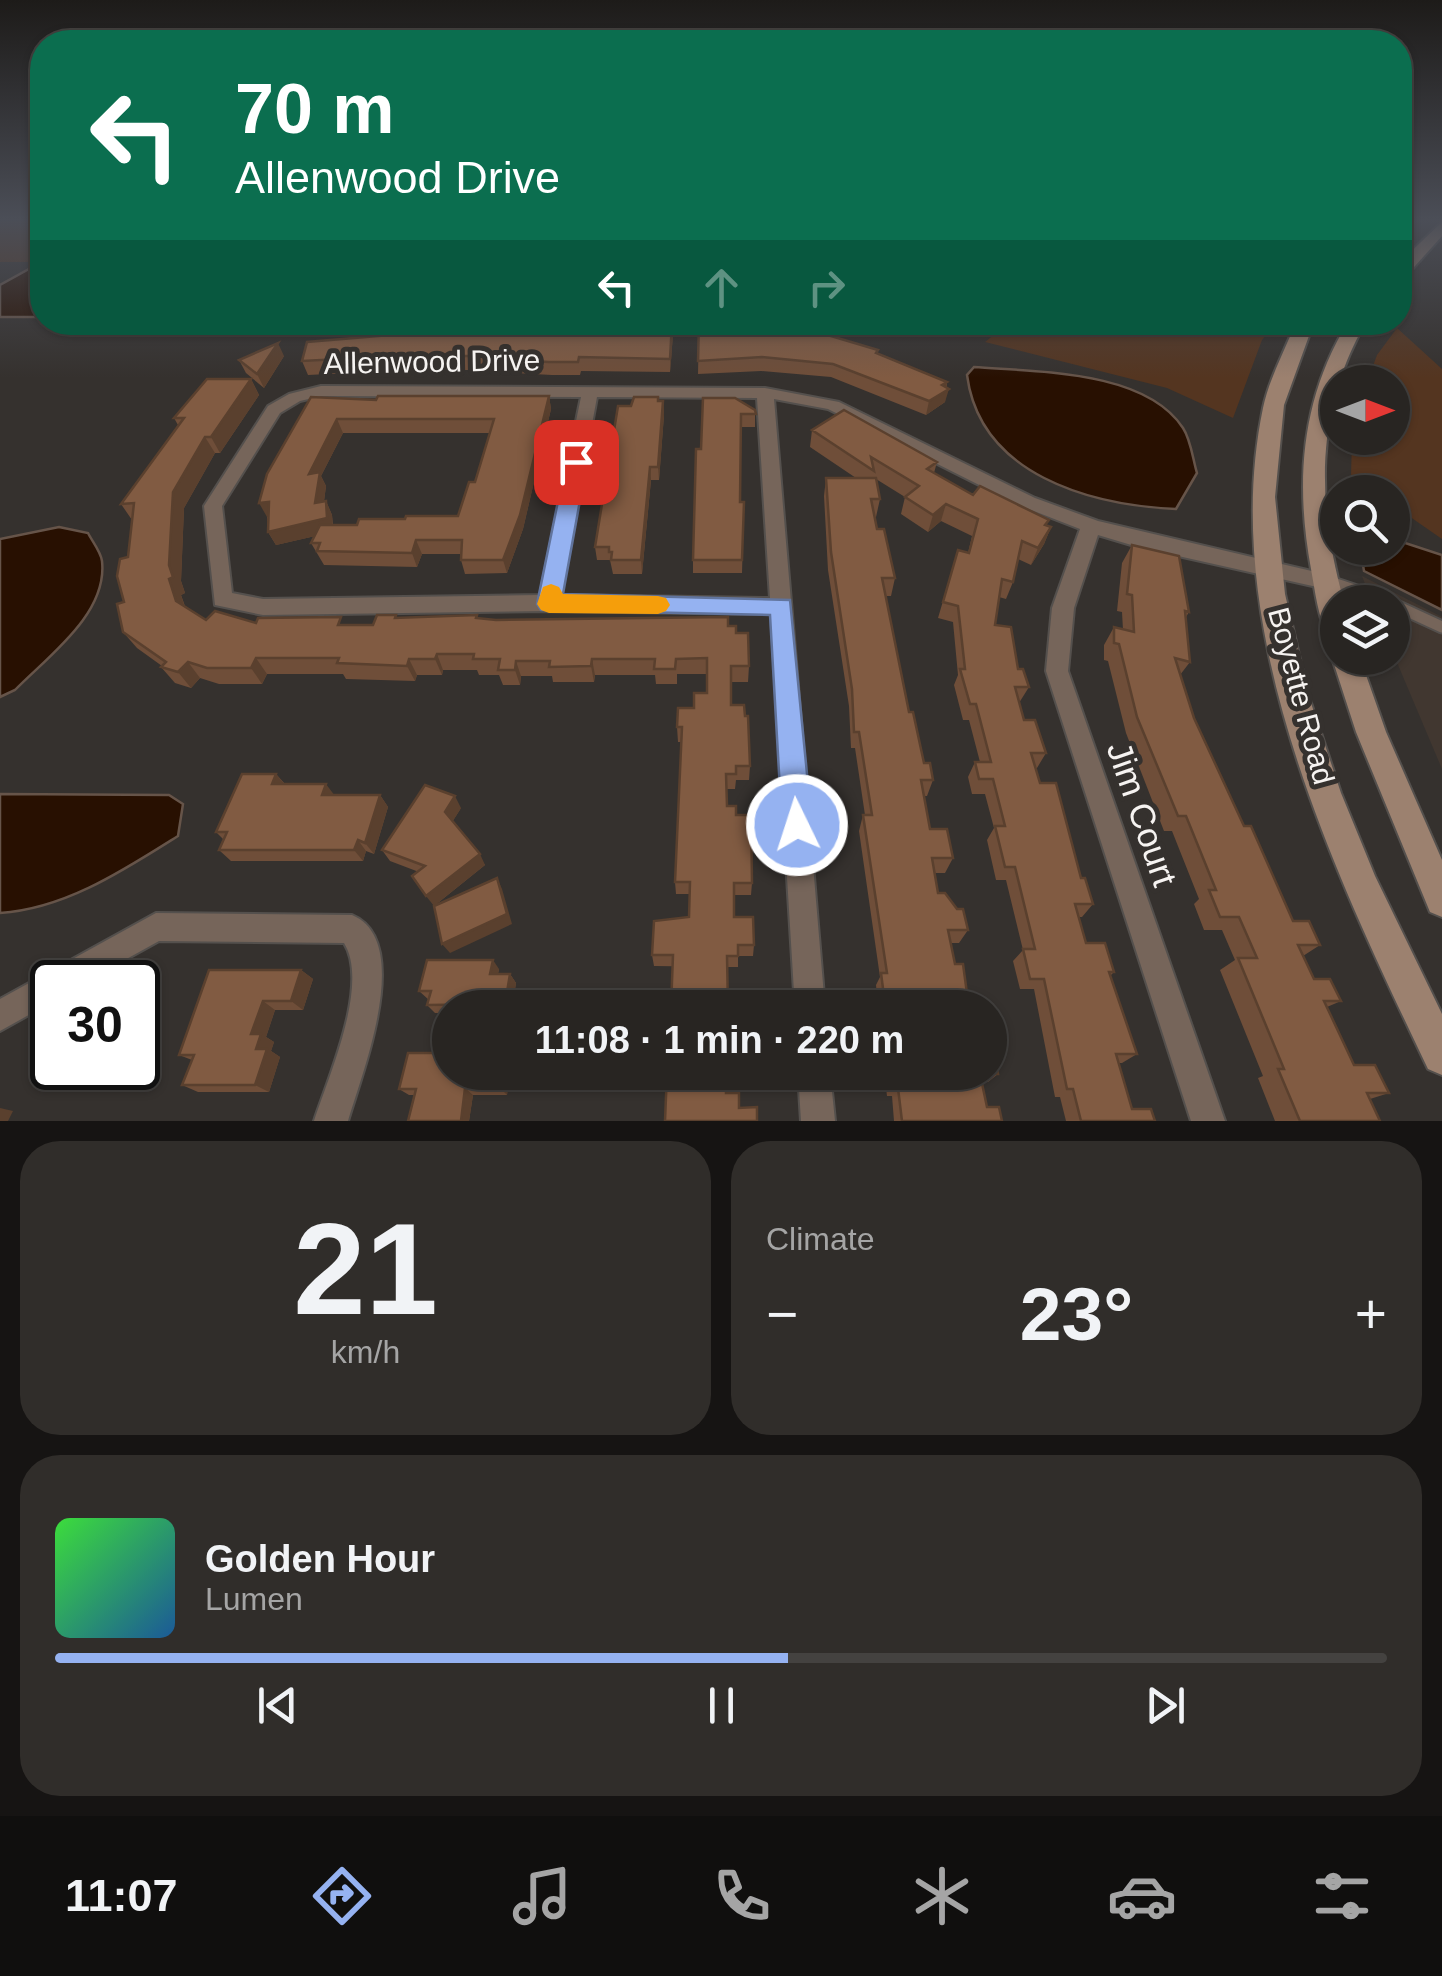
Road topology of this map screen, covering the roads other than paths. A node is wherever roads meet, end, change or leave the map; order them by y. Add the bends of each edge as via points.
1 (1298, 335) edge
2 (1347, 335) edge
3 (590, 390) junction
4 (765, 393) junction
5 (1091, 526) junction
6 (1268, 568) junction
7 (1326, 581) junction
8 (1327, 585) edge
9 (1338, 585) edge
10 (549, 604) junction
11 (782, 606) junction
12 (1410, 612) edge
13 (1442, 627) edge
14 (1352, 675) edge
15 (1442, 900) edge
16 (97, 960) edge
17 (809, 990) edge
18 (30, 998) edge
19 (0, 1016) edge
20 (1442, 1054) edge
21 (815, 1090) edge
22 (330, 1121) edge
23 (818, 1121) edge
24 (1208, 1121) edge

1 - 6 main road, Boyette Road via 1266,428 1262,503
2 - 7 main road, Boyette Road via 1326,384 1314,456
3 - 4 street, Allenwood Drive
3 - 10 street
3 - 10 street, Allenwood Drive via 322,391 296,397 274,410 213,506 222,599 262,607
4 - 5 street, Allenwood Drive via 833,404 1028,502
4 - 11 street
5 - 6 street, Allenwood Drive
5 - 24 street, Jim Court via 1063,608 1057,671
6 - 7 street, Allenwood Drive
6 - 20 main road, Boyette Road via 1282,644 1327,795
7 - 8 main road, Boyette Road
7 - 9 lane
10 - 11 street, Allenwood Drive
11 - 17 street
12 - 13 lane
14 - 15 main road, Boyette Road
16 - 22 street via 156,927 352,929 363,940 369,984
18 - 19 street
21 - 23 street

